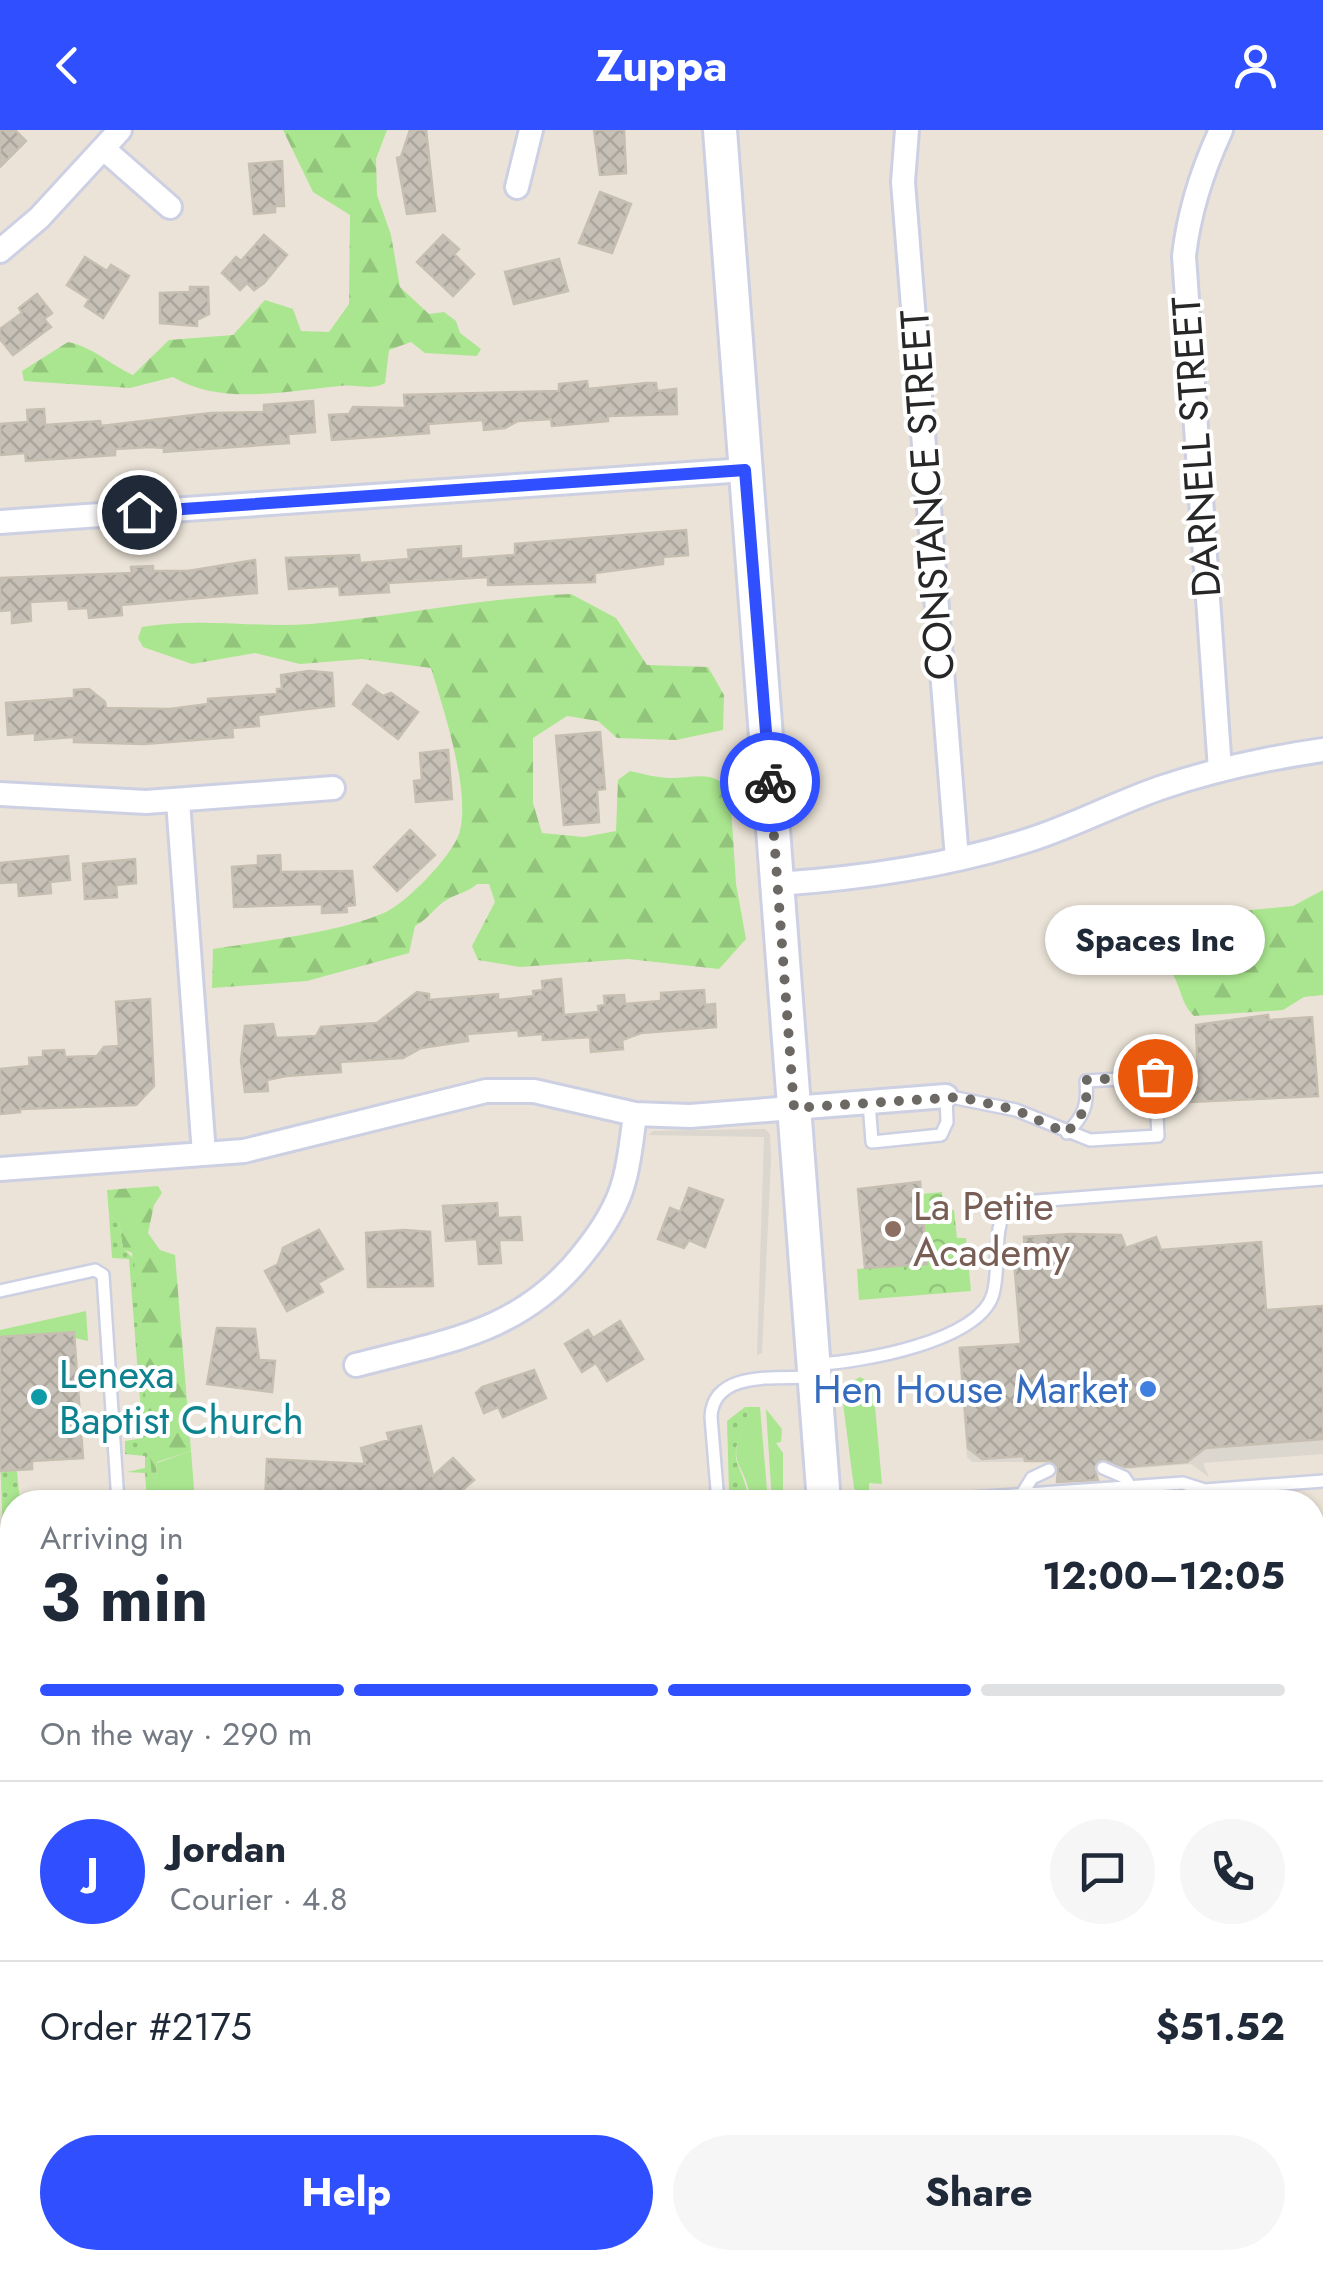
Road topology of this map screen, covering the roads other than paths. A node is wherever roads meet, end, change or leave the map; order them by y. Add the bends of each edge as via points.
1 (120, 130) edge
2 (531, 130) edge
3 (720, 130) edge
4 (907, 130) edge
5 (1221, 130) edge
6 (104, 150) junction
7 (516, 186) dead end
8 (170, 206) dead end
9 (0, 251) edge
10 (745, 470) junction
11 (0, 522) edge
12 (1323, 750) edge
13 (1220, 770) junction
14 (332, 788) dead end
15 (0, 794) edge
16 (178, 801) junction
17 (957, 859) junction
18 (777, 884) junction
19 (946, 1096) junction
20 (868, 1102) junction
21 (794, 1108) junction
22 (635, 1114) junction
23 (1066, 1133) junction
24 (204, 1154) junction
25 (0, 1169) edge
26 (1323, 1179) edge
27 (0, 1292) edge
28 (356, 1364) dead end
29 (814, 1370) junction
30 (1103, 1468) dead end
31 (1049, 1470) dead end
32 (1323, 1481) edge
33 (1130, 1486) junction
34 (117, 1490) edge
35 (717, 1490) edge
36 (823, 1490) edge
37 (1023, 1490) edge
38 (1089, 1490) edge

1 - 6 street
2 - 7 street
3 - 10 main road
4 - 17 street, CONSTANCE STREET via 905,202
5 - 13 street, DARNELL STREET via 1203,169 1184,256
6 - 8 street
6 - 9 street
10 - 11 street
10 - 18 main road
12 - 13 street
13 - 17 street via 1032,839
14 - 16 street
15 - 16 street
16 - 24 street
17 - 18 street via 877,876
18 - 21 main road
19 - 20 street
19 - 20 lane via 941,1136 872,1142
19 - 23 lane via 1016,1110
20 - 21 street
21 - 22 street
21 - 29 main road
22 - 24 street via 534,1091 486,1091 271,1147
22 - 28 street via 624,1182 612,1210 547,1294 495,1327
23 - 23 lane via 1090,1140 1158,1136 1155,1076 1086,1080 1088,1103
24 - 25 street
26 - 29 lane via 1010,1203 1001,1215 993,1294 985,1311 943,1335 868,1361
27 - 34 lane via 95,1270 103,1274
29 - 35 lane via 721,1389 711,1418
29 - 36 main road
30 - 33 lane
31 - 37 lane
32 - 33 lane via 1205,1490 1183,1482
33 - 38 lane

